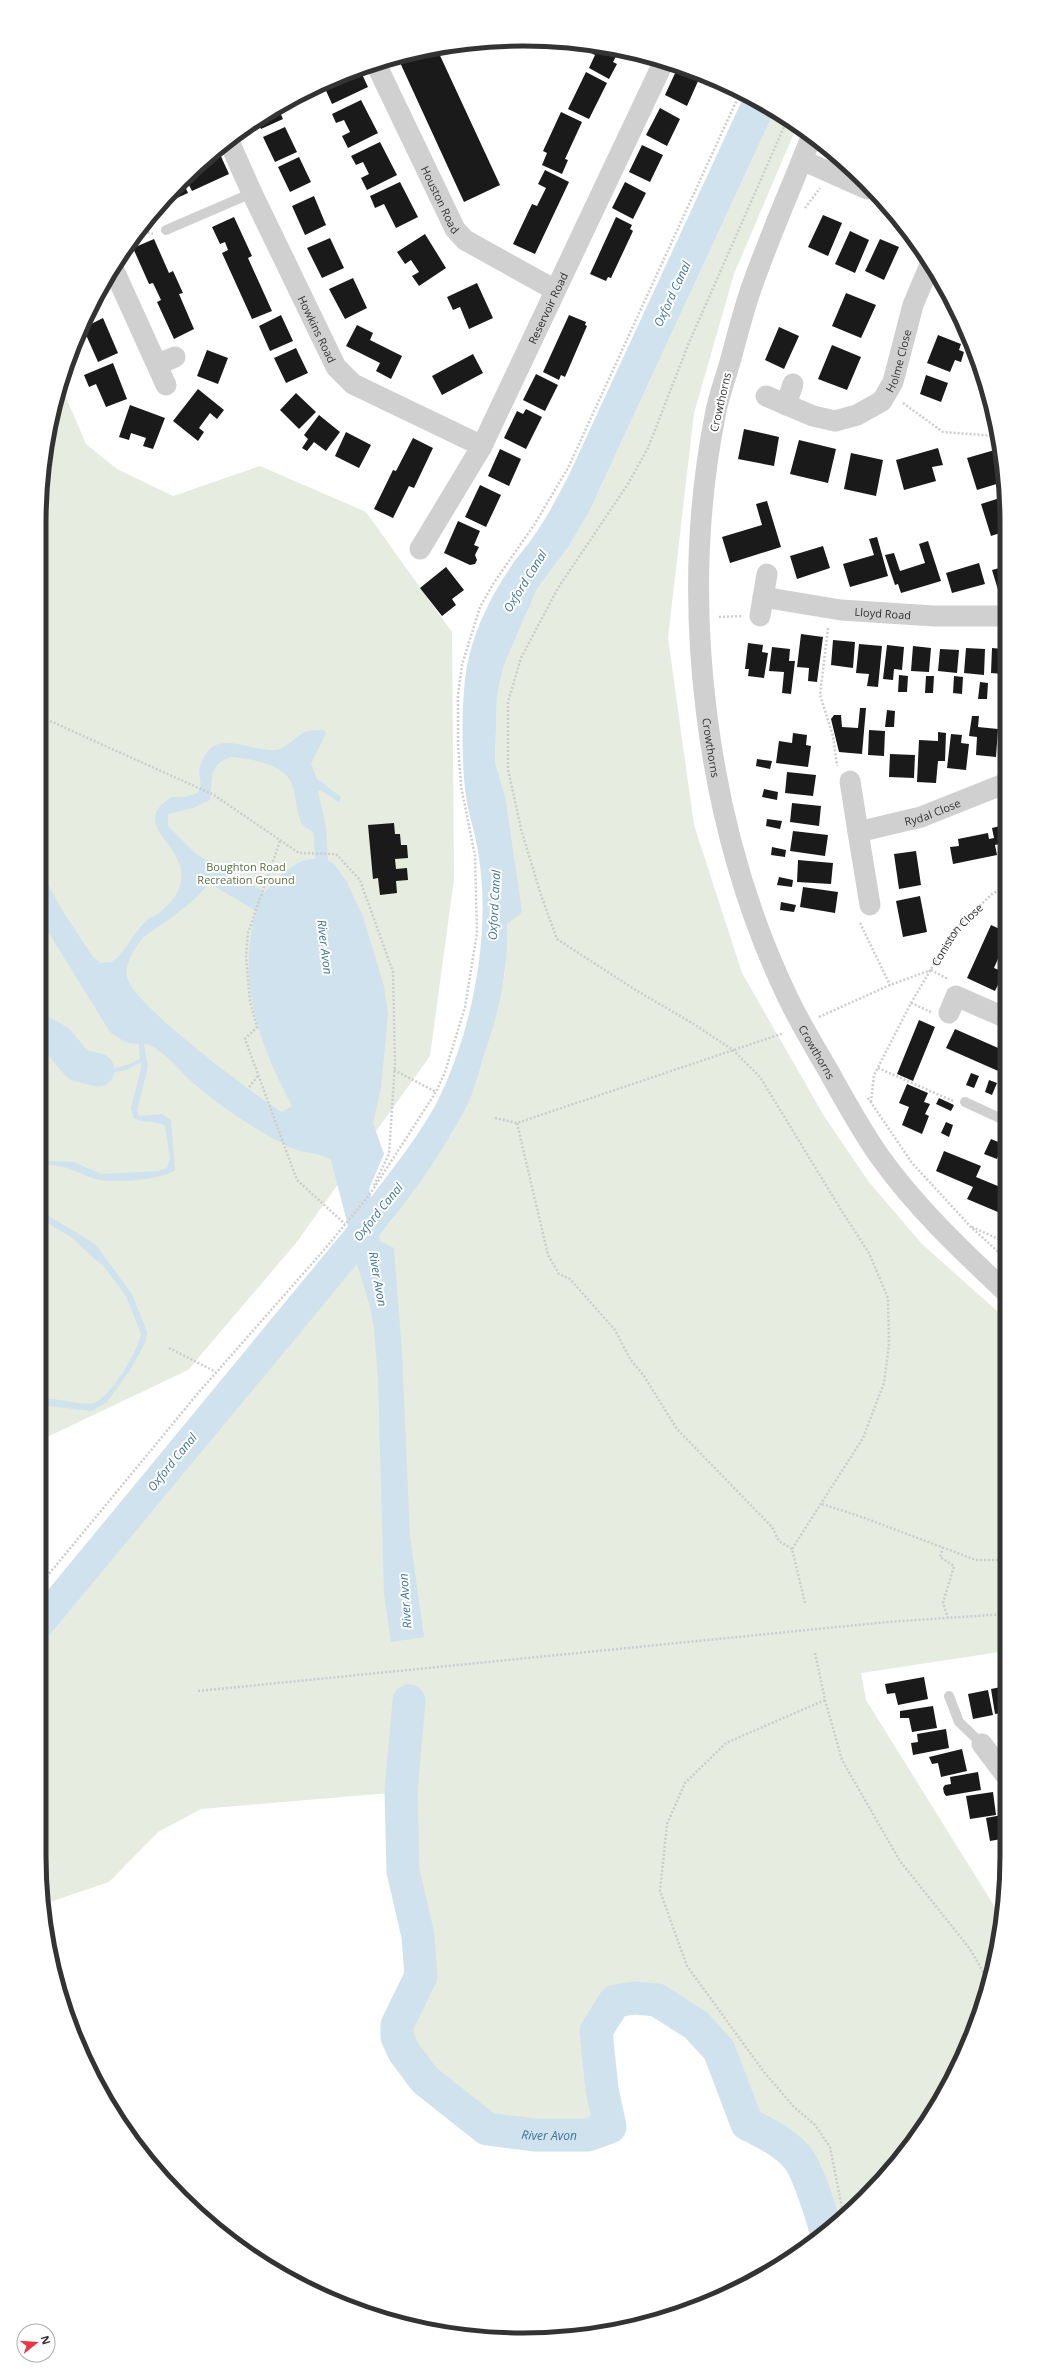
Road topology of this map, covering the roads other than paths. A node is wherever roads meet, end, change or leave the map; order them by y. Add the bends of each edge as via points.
1 (661, 67) edge
2 (378, 69) edge
3 (809, 142) edge
4 (231, 146) edge
5 (802, 160) junction
6 (859, 185) edge
7 (252, 193) junction
8 (166, 230) dead end
9 (928, 270) edge
10 (116, 274) edge
11 (555, 290) junction
12 (793, 384) dead end
13 (166, 385) dead end
14 (766, 396) dead end
15 (786, 405) junction
16 (482, 446) junction
17 (420, 549) dead end
18 (767, 574) dead end
19 (1000, 616) edge
20 (850, 781) road end
21 (1000, 786) edge
22 (858, 832) junction
23 (870, 904) road end
24 (949, 1012) dead end
25 (1000, 1015) edge
26 (965, 1102) road end
27 (1000, 1118) edge
28 (1000, 1286) edge
29 (949, 1696) dead end
30 (982, 1744) joint
31 (1000, 1763) edge

1 - 11 street, Reservoir Road
2 - 11 street, Houston Road via 455,229 465,240
3 - 5 street, Crowthorns
4 - 7 street, Howkins Road
5 - 6 street
5 - 28 street, Crowthorns via 751,289 715,415 701,518 698,621 705,703 718,788 759,927 787,996 804,1027 880,1156 912,1196
7 - 8 lane
7 - 16 street, Howkins Road via 336,368 353,384
9 - 15 street, Holme Close via 913,305 893,382 882,401 858,415 835,421 813,416
10 - 13 street via 166,361
11 - 16 street, Reservoir Road
12 - 15 street
14 - 15 street, Holme Close
16 - 17 street, Reservoir Road
18 - 19 street, Lloyd Road via 761,610 831,608 934,616
20 - 22 street
21 - 22 street, Rydal Close via 921,817
22 - 23 street
24 - 25 street via 956,996
26 - 27 lane
29 - 30 lane via 959,1722
30 - 31 street

